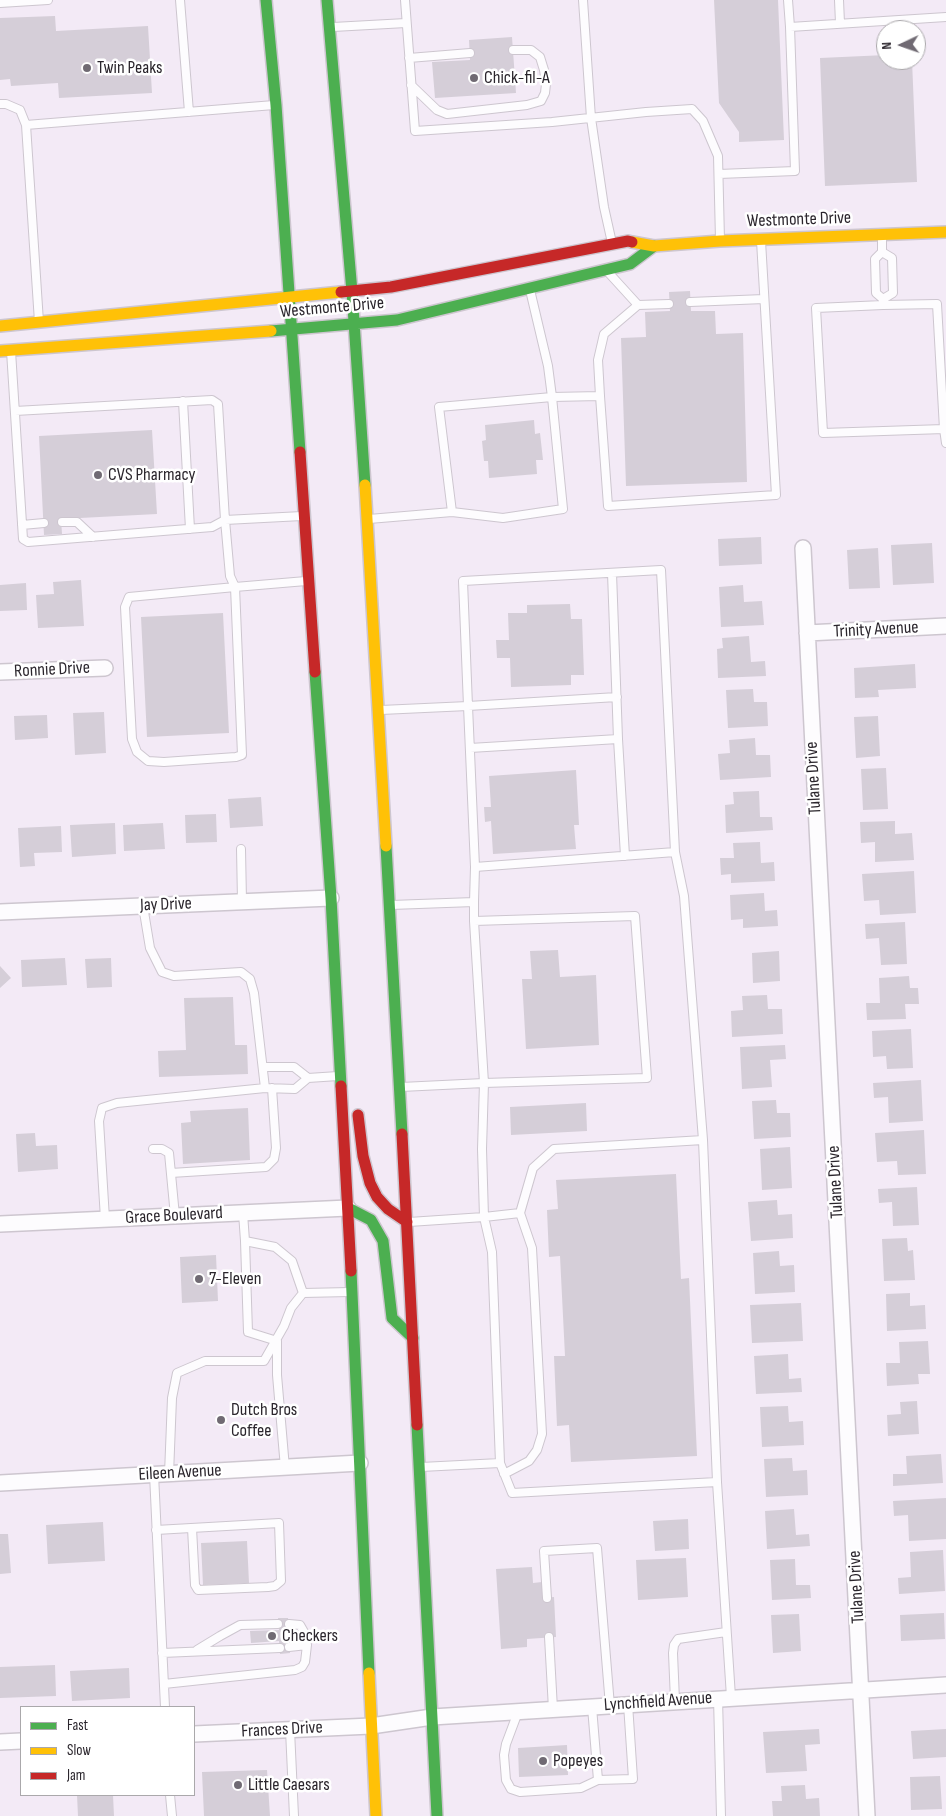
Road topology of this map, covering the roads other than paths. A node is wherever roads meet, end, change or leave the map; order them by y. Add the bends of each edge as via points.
1 (48, 0) edge
2 (180, 0) edge
3 (266, 0) edge
4 (327, 0) edge
5 (405, 0) edge
6 (583, 0) edge
7 (788, 0) edge
8 (839, 0) edge
9 (0, 3) edge
10 (946, 17) edge
11 (406, 23) junction
12 (840, 23) junction
13 (329, 27) junction
14 (790, 27) junction
15 (513, 50) dead end
16 (470, 53) dead end
17 (409, 58) junction
18 (411, 85) junction
19 (0, 104) edge
20 (276, 105) junction
21 (189, 112) junction
22 (591, 118) junction
23 (26, 125) junction
24 (719, 174) junction
25 (946, 232) edge
26 (882, 235) junction
27 (761, 239) junction
28 (720, 241) junction
29 (612, 245) junction
30 (654, 246) junction
31 (882, 252) junction
32 (605, 270) junction
33 (529, 288) junction
34 (352, 292) junction
35 (290, 298) junction
36 (764, 299) junction
37 (690, 302) dead end
38 (883, 302) junction
39 (946, 303) edge
40 (670, 304) dead end
41 (937, 304) junction
42 (638, 305) junction
43 (39, 322) junction
44 (354, 325) junction
45 (0, 326) edge
46 (292, 330) junction
47 (6, 350) edge
48 (600, 396) junction
49 (552, 397) junction
50 (183, 401) junction
51 (15, 411) junction
52 (945, 429) edge
53 (946, 444) edge
54 (452, 512) junction
55 (304, 516) junction
56 (367, 519) junction
57 (225, 520) junction
58 (62, 522) dead end
59 (44, 523) dead end
60 (22, 524) junction
61 (190, 529) junction
62 (93, 537) junction
63 (803, 548) dead end
64 (612, 573) junction
65 (309, 581) junction
66 (235, 587) junction
67 (946, 626) edge
68 (807, 633) junction
69 (104, 668) dead end
70 (0, 672) edge
71 (617, 697) junction
72 (468, 706) junction
73 (378, 710) junction
74 (618, 739) junction
75 (470, 748) junction
76 (241, 849) dead end
77 (675, 852) junction
78 (625, 856) junction
79 (475, 867) junction
80 (331, 898) junction
81 (242, 901) junction
82 (474, 902) junction
83 (389, 905) junction
84 (143, 906) junction
85 (0, 912) edge
86 (474, 921) junction
87 (263, 1067) junction
88 (347, 1074) junction
89 (308, 1078) junction
90 (484, 1083) junction
91 (400, 1087) junction
92 (269, 1088) junction
93 (356, 1101) dead end
94 (703, 1140) junction
95 (152, 1149) dead end
96 (110, 1152) dead end
97 (101, 1153) junction
98 (171, 1173) junction
99 (348, 1208) junction
100 (243, 1213) junction
101 (520, 1213) junction
102 (175, 1216) junction
103 (484, 1217) junction
104 (105, 1219) junction
105 (407, 1222) junction
106 (0, 1224) edge
107 (245, 1241) junction
108 (352, 1292) junction
109 (303, 1293) junction
110 (413, 1338) junction
111 (277, 1341) junction
112 (360, 1463) junction
113 (500, 1463) junction
114 (419, 1467) junction
115 (285, 1468) junction
116 (161, 1474) junction
117 (504, 1474) junction
118 (717, 1482) junction
119 (0, 1483) edge
120 (192, 1528) junction
121 (156, 1530) junction
122 (547, 1598) dead end
123 (278, 1624) dead end
124 (289, 1624) dead end
125 (726, 1632) junction
126 (549, 1637) dead end
127 (307, 1645) junction
128 (289, 1647) dead end
129 (280, 1648) dead end
130 (196, 1651) junction
131 (162, 1653) junction
132 (164, 1684) junction
133 (946, 1685) edge
134 (862, 1689) junction
135 (725, 1698) junction
136 (676, 1701) junction
137 (628, 1704) junction
138 (165, 1706) edge
139 (610, 1706) junction
140 (592, 1707) junction
141 (553, 1709) junction
142 (518, 1712) junction
143 (432, 1717) junction
144 (371, 1726) junction
145 (290, 1730) junction
146 (195, 1734) edge
147 (20, 1741) edge
148 (0, 1742) edge
149 (598, 1780) junction
150 (170, 1796) edge
151 (172, 1816) edge
152 (294, 1816) edge
153 (376, 1816) edge
154 (437, 1816) edge
155 (721, 1816) edge
156 (868, 1816) edge

1 - 9 lane
2 - 21 lane
3 - 20 main road
4 - 13 main road
5 - 11 lane
6 - 22 lane
7 - 14 lane
8 - 12 lane
10 - 12 lane
11 - 13 lane
11 - 17 lane
12 - 14 lane
13 - 34 main road
14 - 24 lane via 795,171
15 - 18 lane via 531,50 540,57 546,84 541,101 447,114 437,110
16 - 17 lane
17 - 18 lane
18 - 22 lane via 416,131
19 - 23 lane via 20,110
20 - 21 lane
20 - 35 main road
21 - 23 lane
22 - 24 lane via 692,109 703,121 718,156
22 - 29 lane
23 - 43 lane
24 - 28 lane
25 - 26 main road, Westmonte Drive
26 - 27 main road, Westmonte Drive
26 - 31 lane
27 - 28 main road, Westmonte Drive
27 - 36 lane
28 - 30 main road, Westmonte Drive
29 - 30 main road, Westmonte Drive via 628,241
29 - 34 main road, Westmonte Drive
30 - 32 main road, Westmonte Drive via 630,264
31 - 38 lane via 875,259 875,268 876,293
31 - 38 lane via 892,258 893,293
32 - 33 main road, Westmonte Drive
32 - 42 lane
33 - 44 main road, Westmonte Drive via 397,320
33 - 49 lane
34 - 35 main road, Westmonte Drive
34 - 44 main road
35 - 43 main road, Westmonte Drive
35 - 46 main road
36 - 37 lane
36 - 48 lane via 776,495 608,506
38 - 41 lane
38 - 52 lane via 816,308 823,433
39 - 41 lane
40 - 42 lane
41 - 52 lane
42 - 48 lane via 604,334 598,360
43 - 45 main road, Westmonte Drive
44 - 46 main road, Westmonte Drive
44 - 56 main road
46 - 47 main road, Westmonte Drive
46 - 55 main road
47 - 51 lane
48 - 49 lane
49 - 54 lane via 439,407
49 - 54 lane via 563,509 503,518
50 - 51 lane
50 - 57 lane via 212,400 218,404
50 - 61 lane
51 - 60 lane
52 - 53 lane
54 - 56 lane
55 - 57 lane
55 - 65 main road
56 - 73 main road
57 - 61 lane via 212,527
57 - 66 lane via 230,576
58 - 62 lane via 77,522
59 - 60 lane
60 - 62 lane via 23,539 28,542
61 - 62 lane
63 - 68 street, Tulane Drive
64 - 71 lane
64 - 72 lane via 463,581
64 - 77 lane via 661,570
65 - 66 lane
65 - 80 main road
66 - 66 lane via 242,755 148,761 137,752 132,740 125,618 129,597
67 - 68 street, Trinity Avenue
68 - 134 street, Tulane Drive
69 - 70 street, Ronnie Drive
71 - 72 lane
71 - 74 lane
72 - 73 lane
72 - 75 lane
73 - 83 main road
74 - 75 lane
74 - 78 lane
75 - 79 lane
76 - 81 lane
77 - 78 lane
77 - 94 lane via 684,896
78 - 79 lane
79 - 82 lane
80 - 81 street, Jay Drive
80 - 88 main road via 338,1008
81 - 84 street, Jay Drive
82 - 83 lane
82 - 86 lane
83 - 91 main road
84 - 85 street, Jay Drive
84 - 87 lane via 150,948 162,972 174,976 241,972 250,979
86 - 90 lane
86 - 90 lane via 635,916 647,1078
87 - 89 lane via 294,1067
87 - 92 lane
88 - 89 lane
88 - 99 main road
89 - 92 lane via 295,1088
90 - 91 lane
90 - 103 lane
91 - 105 main road
92 - 97 lane via 102,1108 99,1122
92 - 98 lane via 276,1148 274,1159 266,1167
93 - 105 main road via 370,1183 388,1209
94 - 101 lane via 554,1149 533,1168
94 - 118 lane
95 - 98 lane via 169,1153
96 - 97 lane
97 - 104 lane
98 - 102 lane
99 - 100 street, Grace Boulevard
99 - 108 main road
99 - 110 main road via 371,1220 383,1241 392,1318
100 - 102 street, Grace Boulevard
100 - 107 lane
101 - 103 lane
101 - 117 lane via 532,1248 542,1434 529,1461
102 - 104 street, Grace Boulevard
103 - 105 lane
103 - 113 lane via 492,1252
104 - 106 street, Grace Boulevard
105 - 110 main road
107 - 109 lane via 275,1247 292,1261
107 - 111 lane via 248,1332
108 - 109 lane
108 - 112 main road
109 - 111 lane via 291,1308
110 - 114 main road
111 - 115 lane
111 - 116 lane via 264,1362 205,1361 177,1373
112 - 115 street, Eileen Avenue
112 - 144 main road
113 - 114 lane
113 - 117 lane
114 - 143 main road
115 - 116 street, Eileen Avenue
116 - 119 street, Eileen Avenue
116 - 121 lane
117 - 118 lane via 512,1493
118 - 125 lane
120 - 120 lane via 195,1585 198,1590 268,1587 281,1582 279,1523
120 - 121 lane
121 - 131 lane
122 - 139 lane via 544,1551 597,1548
123 - 130 lane via 240,1625
124 - 127 lane via 300,1625
125 - 135 lane
125 - 136 lane via 678,1639 673,1653
126 - 141 lane
127 - 128 lane
127 - 132 lane via 305,1662 295,1670
129 - 130 lane
130 - 131 lane
131 - 132 lane
132 - 138 lane
133 - 134 street, Lynchfield Avenue
134 - 135 street, Lynchfield Avenue
134 - 156 street, Tulane Drive
135 - 136 street, Lynchfield Avenue
135 - 155 lane
136 - 137 street, Lynchfield Avenue
137 - 139 street, Lynchfield Avenue
137 - 149 lane via 633,1779
139 - 140 street, Lynchfield Avenue
140 - 141 street, Lynchfield Avenue
140 - 149 lane
141 - 142 street, Lynchfield Avenue
142 - 143 street, Lynchfield Avenue
142 - 149 lane via 504,1755 506,1780 511,1789 520,1792 581,1788
143 - 144 street, Lynchfield Avenue
143 - 154 main road
144 - 145 street, Frances Drive
144 - 153 main road
145 - 146 street, Frances Drive
145 - 152 lane
147 - 148 street
150 - 151 lane

